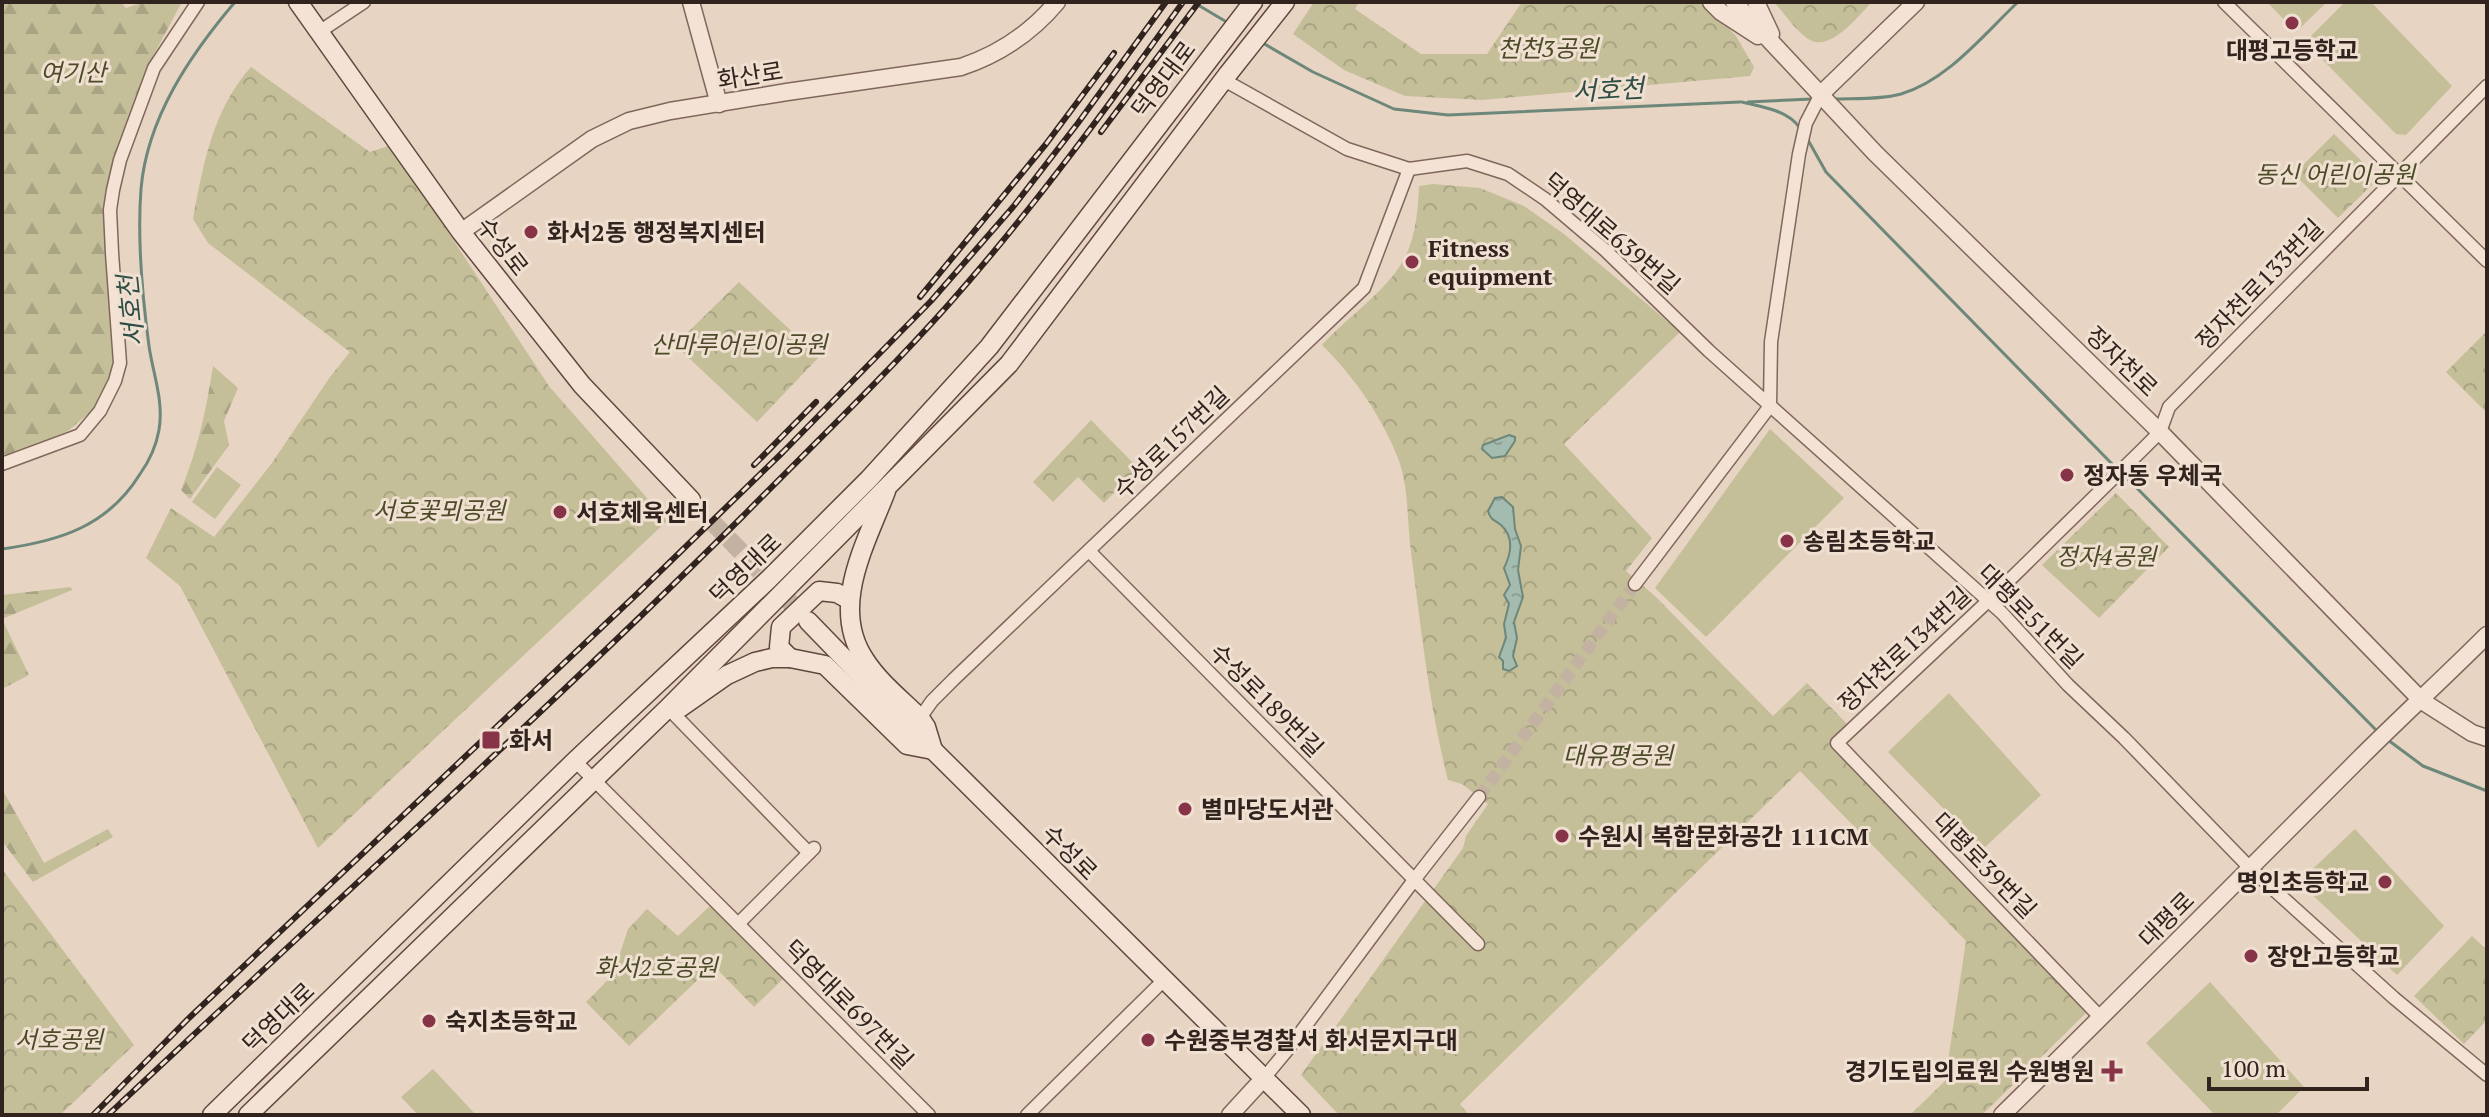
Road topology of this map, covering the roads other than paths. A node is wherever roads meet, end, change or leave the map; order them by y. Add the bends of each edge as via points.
1 (198, 2) edge
2 (364, 2) edge
3 (691, 2) edge
4 (1253, 2) edge
5 (1285, 2) edge
6 (1711, 2) edge
7 (1734, 2) edge
8 (1756, 2) edge
9 (1916, 2) edge
10 (2224, 2) edge
11 (1055, 3) edge
12 (299, 4) edge
13 (319, 32) junction
14 (1779, 50) junction
15 (1226, 77) junction
16 (2487, 86) edge
17 (1821, 94) junction
18 (719, 104) junction
19 (1409, 169) junction
20 (2399, 173) junction
21 (461, 232) junction
22 (2487, 261) edge
23 (1770, 406) junction
24 (2160, 432) junction
25 (2, 464) edge
26 (889, 485) junction
27 (691, 500) tunnel mouth
28 (1089, 551) junction
29 (1635, 584) tunnel mouth
30 (848, 599) junction
31 (1987, 602) junction
32 (808, 621) tunnel mouth
33 (2487, 636) edge
34 (790, 658) junction
35 (2422, 701) junction
36 (671, 711) junction
37 (920, 718) junction
38 (2487, 738) edge
39 (1837, 743) joint
40 (933, 750) junction
41 (575, 761) junction
42 (594, 780) junction
43 (1479, 797) tunnel mouth
44 (2251, 869) junction
45 (1414, 880) junction
46 (738, 924) junction
47 (1478, 944) dead end
48 (1165, 979) junction
49 (2101, 1018) junction
50 (2487, 1075) edge
51 (1264, 1078) junction
52 (212, 1115) edge
53 (248, 1115) edge
54 (929, 1115) edge
55 (1027, 1115) edge
56 (1230, 1115) edge
57 (1301, 1115) edge
58 (2002, 1115) edge

1 - 25 street via 154,68 116,175 110,210 120,363 115,381 80,435
2 - 13 street
3 - 18 street
4 - 41 main road, 덕영대로 via 989,347 869,479
5 - 15 main road, 덕영대로
6 - 14 street
7 - 14 street, 정자천로
8 - 14 street
9 - 17 street
10 - 20 street
11 - 18 street, 화산로 via 1015,42 961,67
12 - 13 main road, 수성로
13 - 21 main road, 수성로
14 - 17 street, 정자천로
15 - 19 street, 덕영대로639번길 via 1347,149
15 - 26 main road, 덕영대로 via 1009,364
16 - 20 street, 정자천로133번길
17 - 23 street via 1806,123 1799,154 1771,342
17 - 24 street, 정자천로
18 - 21 street, 화산로 via 612,128
19 - 23 street, 덕영대로639번길 via 1467,161 1508,174 1595,241
19 - 28 street, 수성로157번길 via 1364,288
20 - 22 street
20 - 24 street, 정자천로133번길 via 2169,407
21 - 27 main road, 수성로 via 582,385
23 - 29 street
23 - 31 street, 대평로51번길
24 - 31 street, 정자천로134번길
24 - 35 street, 정자천로
26 - 30 main road
26 - 36 main road, 덕영대로
28 - 37 street, 수성로157번길
28 - 45 street, 수성로189번길
30 - 34 main road via 819,591 781,627 779,647
30 - 37 main road via 855,644
31 - 39 street, 정자천로134번길
31 - 44 street, 대평로51번길
32 - 40 main road, 수성로
33 - 35 street
34 - 36 main road via 755,662
34 - 40 main road via 825,665 907,745
35 - 38 street, 정자천로
35 - 44 street, 대평로
36 - 42 main road, 덕영대로
36 - 46 street via 812,850
37 - 40 main road
39 - 49 street, 대평로39번길
40 - 48 main road, 수성로
41 - 42 street, 덕영대로697번길
41 - 52 main road, 덕영대로
42 - 46 street, 덕영대로697번길
42 - 53 main road, 덕영대로
43 - 45 street
44 - 49 street, 대평로
44 - 50 street, 대평로51번길
45 - 47 street, 수성로189번길
45 - 51 street
46 - 54 street, 덕영대로697번길
48 - 51 main road, 수성로
48 - 55 street
49 - 58 street, 대평로
51 - 56 street
51 - 57 main road, 수성로

